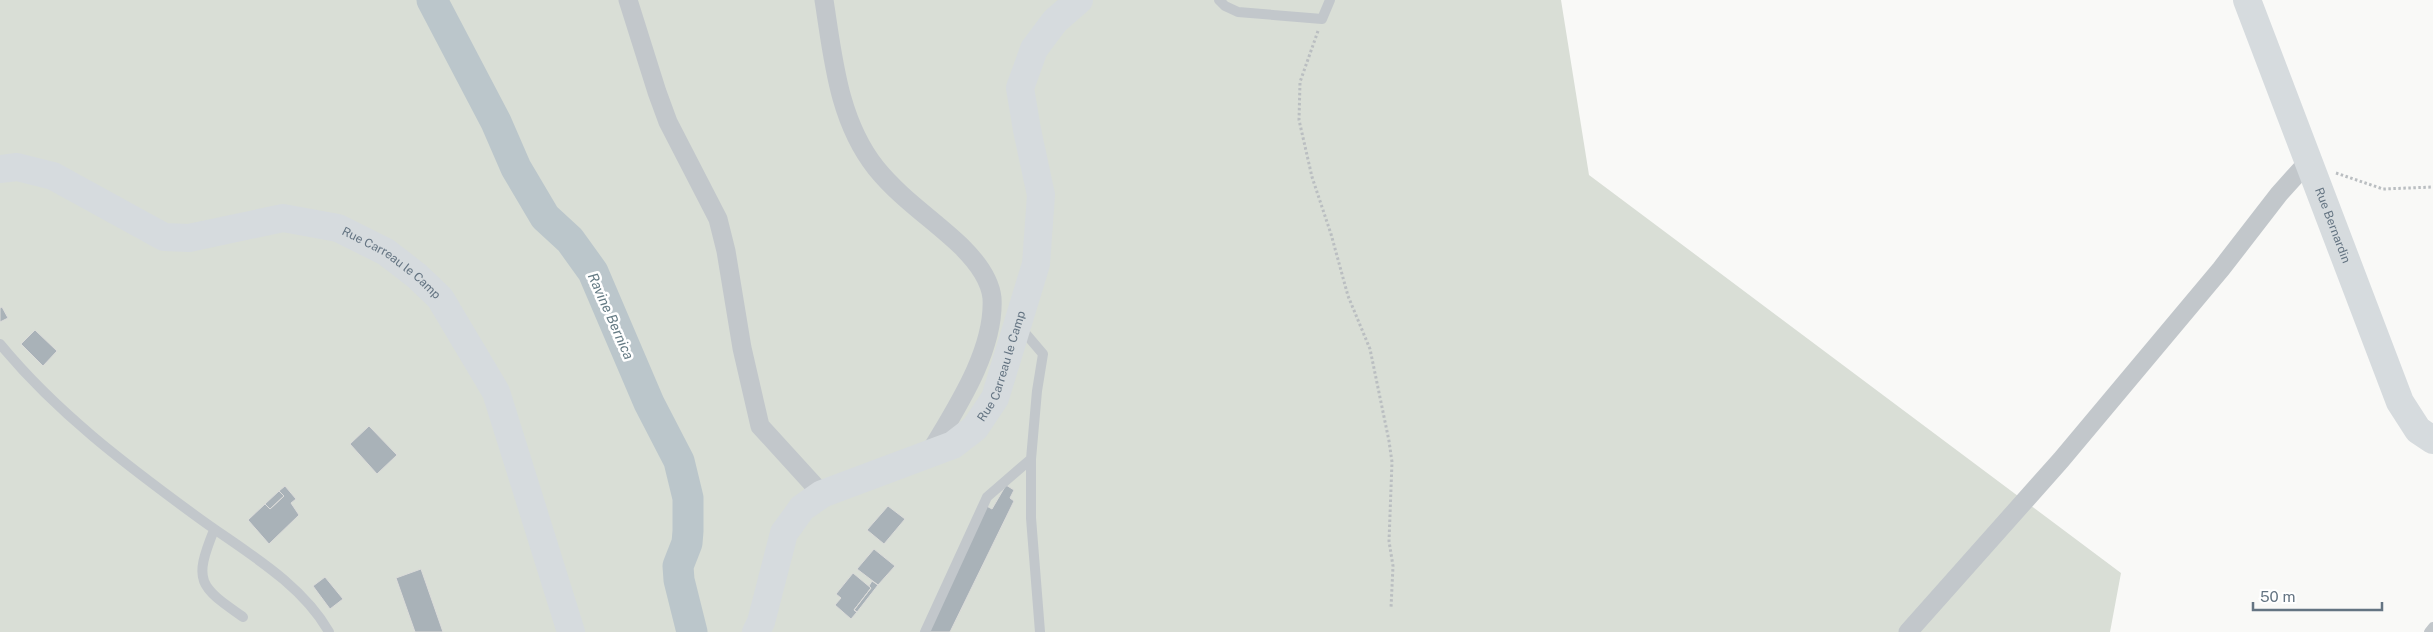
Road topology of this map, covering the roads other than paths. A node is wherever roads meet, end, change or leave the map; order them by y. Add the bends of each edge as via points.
1 (628, 0) edge
2 (824, 0) edge
3 (1079, 0) edge
4 (1219, 0) edge
5 (1330, 0) edge
6 (2247, 0) edge
7 (2307, 163) junction
8 (0, 169) edge
9 (1017, 324) junction
10 (0, 344) edge
11 (2433, 440) edge
12 (930, 454) junction
13 (1031, 459) junction
14 (822, 494) junction
15 (214, 530) junction
16 (243, 617) dead end
17 (2433, 627) edge
18 (329, 632) edge
19 (572, 632) edge
20 (756, 632) edge
21 (925, 632) edge
22 (1040, 632) edge
23 (1908, 632) edge
24 (2429, 632) edge

1 - 14 street via 668,122 718,219 760,426
2 - 12 street via 836,80 852,127 875,167 910,205 962,247 982,271 992,297 990,330 976,366
3 - 9 main road, Rue Carreau le Camp via 1055,22 1034,49 1020,88 1041,195 1036,264
4 - 5 lane via 1238,12 1322,19
6 - 7 main road, Rue Bernardin
7 - 11 main road, Rue Bernardin via 2400,402 2418,430
7 - 23 street via 2061,460
8 - 19 main road, Rue Carreau le Camp via 16,167 52,176 164,237 189,238 283,218 338,228 386,252 417,276 440,298 496,392
9 - 12 main road, Rue Carreau le Camp via 995,398 975,428 954,446
9 - 13 lane via 1043,354
10 - 15 lane via 63,410 114,456
12 - 14 main road, Rue Carreau le Camp
13 - 21 lane via 987,497
13 - 22 lane via 1030,518
14 - 20 main road, Rue Carreau le Camp via 802,508 784,534
15 - 16 lane via 201,573 204,584 213,596
15 - 18 lane via 267,567 302,597
17 - 24 lane

